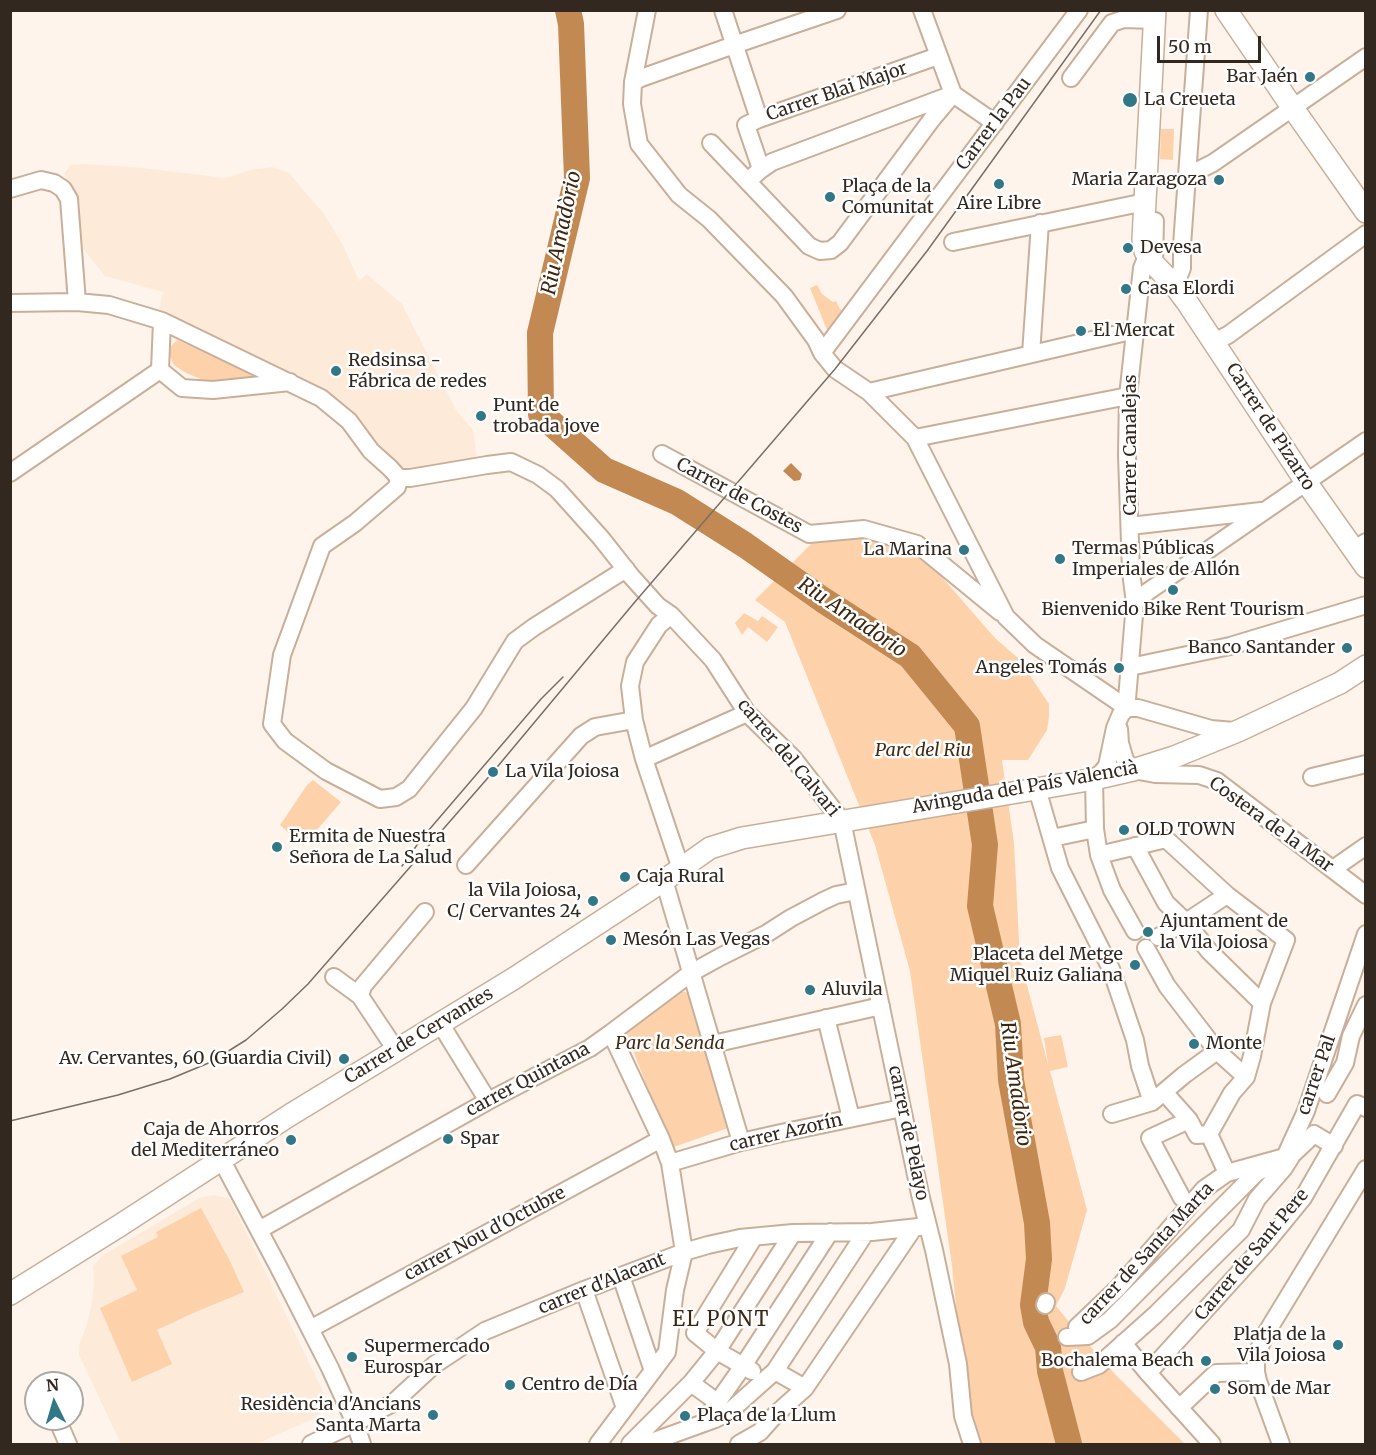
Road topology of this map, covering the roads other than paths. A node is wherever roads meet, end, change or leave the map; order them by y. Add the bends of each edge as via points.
1 (647, 10) edge
2 (723, 10) edge
3 (837, 10) edge
4 (922, 10) edge
5 (1079, 10) edge
6 (1199, 10) edge
7 (1226, 10) edge
8 (1155, 15) edge
9 (734, 45) junction
10 (938, 56) junction
11 (1365, 57) edge
12 (1071, 78) dead end
13 (633, 82) junction
14 (953, 94) junction
15 (1292, 107) junction
16 (759, 119) junction
17 (995, 123) junction
18 (711, 143) dead end
19 (761, 170) junction
20 (1188, 171) junction
21 (748, 182) junction
22 (10, 189) edge
23 (1145, 202) junction
24 (1365, 212) edge
25 (1155, 221) dead end
26 (1040, 223) junction
27 (1365, 234) edge
28 (953, 242) dead end
29 (1151, 260) junction
30 (1175, 286) junction
31 (77, 302) junction
32 (10, 303) edge
33 (162, 321) junction
34 (1135, 330) junction
35 (1213, 340) junction
36 (822, 353) junction
37 (1031, 354) junction
38 (160, 370) junction
39 (290, 382) junction
40 (869, 392) junction
41 (1128, 396) junction
42 (915, 438) junction
43 (1365, 441) edge
44 (662, 454) dead end
45 (10, 473) edge
46 (399, 478) junction
47 (1306, 482) junction
48 (1265, 510) junction
49 (1130, 526) junction
50 (1361, 553) edge
51 (626, 569) junction
52 (1134, 603) junction
53 (1365, 605) edge
54 (671, 615) junction
55 (1006, 616) junction
56 (1365, 666) edge
57 (1130, 668) junction
58 (1365, 673) edge
59 (1340, 683) junction
60 (747, 713) junction
61 (1123, 713) junction
62 (634, 720) junction
63 (1238, 731) junction
64 (644, 759) junction
65 (1365, 764) edge
66 (1133, 770) junction
67 (1312, 777) dead end
68 (1094, 779) junction
69 (1033, 789) junction
70 (842, 821) junction
71 (1095, 828) junction
72 (1052, 838) junction
73 (1135, 846) junction
74 (1365, 846) edge
75 (1099, 855) junction
76 (466, 865) dead end
77 (1333, 869) junction
78 (672, 874) junction
79 (856, 891) junction
80 (1227, 895) junction
81 (1365, 896) edge
82 (425, 912) dead end
83 (1186, 922) junction
84 (1135, 931) dead end
85 (1365, 934) edge
86 (690, 973) junction
87 (334, 977) dead end
88 (360, 996) junction
89 (1262, 1003) junction
90 (880, 1005) junction
91 (1365, 1005) edge
92 (826, 1018) junction
93 (440, 1023) junction
94 (611, 1034) junction
95 (713, 1044) junction
96 (396, 1050) junction
97 (1217, 1051) junction
98 (1246, 1077) junction
99 (1328, 1094) dead end
100 (1158, 1097) junction
101 (488, 1101) junction
102 (903, 1108) junction
103 (1365, 1108) edge
104 (1112, 1114) dead end
105 (850, 1118) junction
106 (1190, 1120) junction
107 (1209, 1134) junction
108 (661, 1139) junction
109 (741, 1142) junction
110 (1334, 1146) junction
111 (1290, 1155) junction
112 (221, 1159) junction
113 (670, 1163) junction
114 (1365, 1169) edge
115 (1227, 1173) junction
116 (1182, 1198) dead end
117 (920, 1228) junction
118 (259, 1230) junction
119 (830, 1232) junction
120 (866, 1232) junction
121 (793, 1233) junction
122 (754, 1237) junction
123 (684, 1252) junction
124 (621, 1276) junction
125 (584, 1290) junction
126 (10, 1294) edge
127 (310, 1329) junction
128 (1068, 1336) dead end
129 (1088, 1336) junction
130 (1123, 1343) junction
131 (717, 1351) junction
132 (743, 1366) junction
133 (653, 1371) junction
134 (1081, 1372) dead end
135 (1256, 1372) junction
136 (1148, 1373) junction
137 (770, 1375) junction
138 (691, 1383) junction
139 (805, 1388) junction
140 (717, 1402) junction
141 (625, 1408) junction
142 (1179, 1408) junction
143 (715, 1419) junction
144 (355, 1424) junction
145 (311, 1444) edge
146 (362, 1444) edge
147 (598, 1444) edge
148 (630, 1444) edge
149 (646, 1444) edge
150 (739, 1444) edge
151 (972, 1444) edge
152 (1212, 1444) edge
153 (1281, 1444) edge

1 - 13 street
2 - 9 street
3 - 9 street
4 - 10 street
5 - 17 street, Carrer la Pau
6 - 20 street
7 - 15 main road
8 - 12 street via 1112,23
8 - 23 main road
9 - 13 street
9 - 16 street
10 - 14 street
10 - 16 street, Carrer Blai Major
11 - 15 street
13 - 36 street via 632,104 639,144 679,195 709,219 784,296
14 - 17 street
14 - 19 street via 772,162
14 - 21 street via 831,250 809,246
15 - 20 street via 1213,163
15 - 24 main road
16 - 19 street, Carrer Blai Major via 746,125
17 - 36 street, Carrer la Pau
18 - 21 street
19 - 21 street
20 - 30 street via 1182,268
22 - 31 street via 41,180 63,189 69,199
23 - 26 street
23 - 29 main road via 1143,240
25 - 29 street, Carrer Canalejas
26 - 28 street
26 - 37 street
27 - 35 street via 1228,335
29 - 30 main road, Carrer de Pizarro
29 - 34 street, Carrer Canalejas via 1142,268
30 - 35 main road, Carrer de Pizarro
31 - 32 street
31 - 33 street via 109,305
33 - 38 street
33 - 39 street
34 - 37 street
34 - 41 street, Carrer Canalejas
35 - 47 main road, Carrer de Pizarro
36 - 40 street via 835,369
37 - 40 street
38 - 39 street via 182,388 213,390
38 - 45 street
39 - 46 street via 321,398 349,421 371,452
40 - 42 street
41 - 42 street
41 - 49 street, Carrer Canalejas
42 - 55 street
43 - 47 street
44 - 55 street, Carrer de Costes via 809,534 864,529 917,544
46 - 51 street, carrer del Calvari via 511,462 557,489
46 - 51 street via 397,488 322,546 282,655 272,724 285,741 326,771 380,799 396,797 409,789 474,708 515,641
47 - 48 street
47 - 50 main road, Carrer de Pizarro
48 - 49 street
48 - 52 street
49 - 52 street, Carrer Canalejas
51 - 54 street, carrer del Calvari
52 - 57 street, Carrer Canalejas
53 - 57 street via 1230,646
54 - 60 street, carrer del Calvari via 713,660
54 - 62 street via 659,625 635,662 630,686
55 - 61 street via 1035,645
56 - 59 main road, Avinguda del País Valencià
57 - 61 street, Carrer Canalejas
58 - 59 main road
59 - 63 main road, Avinguda del País Valencià
60 - 64 street
60 - 70 street, carrer del Calvari via 793,758
61 - 63 street via 1143,709 1211,729
61 - 66 street via 1121,750
61 - 68 street via 1107,765
62 - 64 street
62 - 76 street via 595,727 580,736
63 - 66 main road, Avinguda del País Valencià
64 - 78 street
65 - 67 street
66 - 68 main road, Avinguda del País Valencià
66 - 77 street, Costera de la Mar via 1199,775 1217,782
68 - 69 main road, Avinguda del País Valencià
68 - 71 street
69 - 70 main road, Avinguda del País Valencià
69 - 72 street
70 - 78 main road, Carrer de Cervantes via 742,837 701,853
70 - 79 street, carrer de Pelayo
71 - 72 street
71 - 75 street
72 - 100 street via 1060,868 1111,969 1140,1066
73 - 75 street
73 - 80 street via 1166,839
73 - 83 street via 1166,903
74 - 77 street
75 - 84 street via 1112,890
77 - 81 street, Costera de la Mar
78 - 86 street
78 - 93 main road, Carrer de Cervantes
79 - 86 street, carrer Quintana via 823,901
79 - 90 street, carrer de Pelayo
80 - 83 street
80 - 89 street via 1286,940
82 - 88 street via 363,986
83 - 89 street via 1209,951
83 - 97 street via 1152,943 1167,986
85 - 111 street, carrer Pal
86 - 94 street, carrer Quintana
86 - 95 street
87 - 88 street
88 - 96 street
89 - 98 street
90 - 92 street
90 - 102 street, carrer de Pelayo
91 - 99 street via 1351,1036 1345,1063
92 - 95 street
92 - 105 street
93 - 96 main road, Carrer de Cervantes
93 - 101 street
94 - 101 street, carrer Quintana
94 - 108 street, carrer Quintana
95 - 109 street
96 - 112 main road, Carrer de Cervantes
97 - 98 street
97 - 100 street
98 - 107 street via 1232,1093
100 - 104 street
100 - 106 street
101 - 118 street, carrer Quintana
102 - 105 street, carrer Azorín
102 - 117 street, carrer de Pelayo via 920,1194
103 - 110 street, Carrer de Sant Pere via 1357,1104
105 - 109 street, carrer Azorín
106 - 107 street via 1197,1135
106 - 116 street via 1150,1138
107 - 115 street
108 - 113 street, carrer Quintana
108 - 127 street, carrer Nou d'Octubre
109 - 113 street, carrer Azorín
110 - 111 street via 1314,1134
110 - 136 street, Carrer de Sant Pere via 1303,1198 1267,1242
111 - 115 street
111 - 129 street via 1256,1173 1110,1320
111 - 130 street via 1257,1199 1241,1230
112 - 118 street
112 - 126 main road, Carrer de Cervantes
113 - 123 street, carrer Quintana
114 - 135 street via 1265,1335 1256,1359
115 - 129 street, carrer de Santa Marta via 1204,1189 1118,1288 1077,1327
117 - 120 street, carrer d'Alacant
117 - 139 street
117 - 151 street, carrer de Pelayo via 958,1365 963,1416
118 - 127 street
119 - 120 street, carrer d'Alacant
119 - 121 street, carrer d'Alacant
119 - 132 street
120 - 137 street
121 - 122 street, carrer d'Alacant
121 - 131 street
122 - 123 street, carrer d'Alacant
122 - 131 street via 694,1333
123 - 124 street, carrer d'Alacant
123 - 133 street via 667,1352
124 - 125 street, carrer d'Alacant
124 - 133 street
125 - 141 street
125 - 144 street, carrer d'Alacant via 486,1331 434,1365 393,1403
127 - 144 street
128 - 129 street
130 - 134 street via 1099,1365
130 - 136 street
131 - 132 street
131 - 138 street
132 - 137 street
132 - 140 street
133 - 141 street
135 - 142 street via 1216,1373
135 - 153 street
136 - 142 street
137 - 139 street
137 - 143 street via 729,1412
138 - 140 street
138 - 148 street
139 - 150 street via 760,1432
140 - 143 street via 710,1413
141 - 147 street
142 - 152 street
143 - 149 street
144 - 145 street, carrer d'Alacant
144 - 146 street

